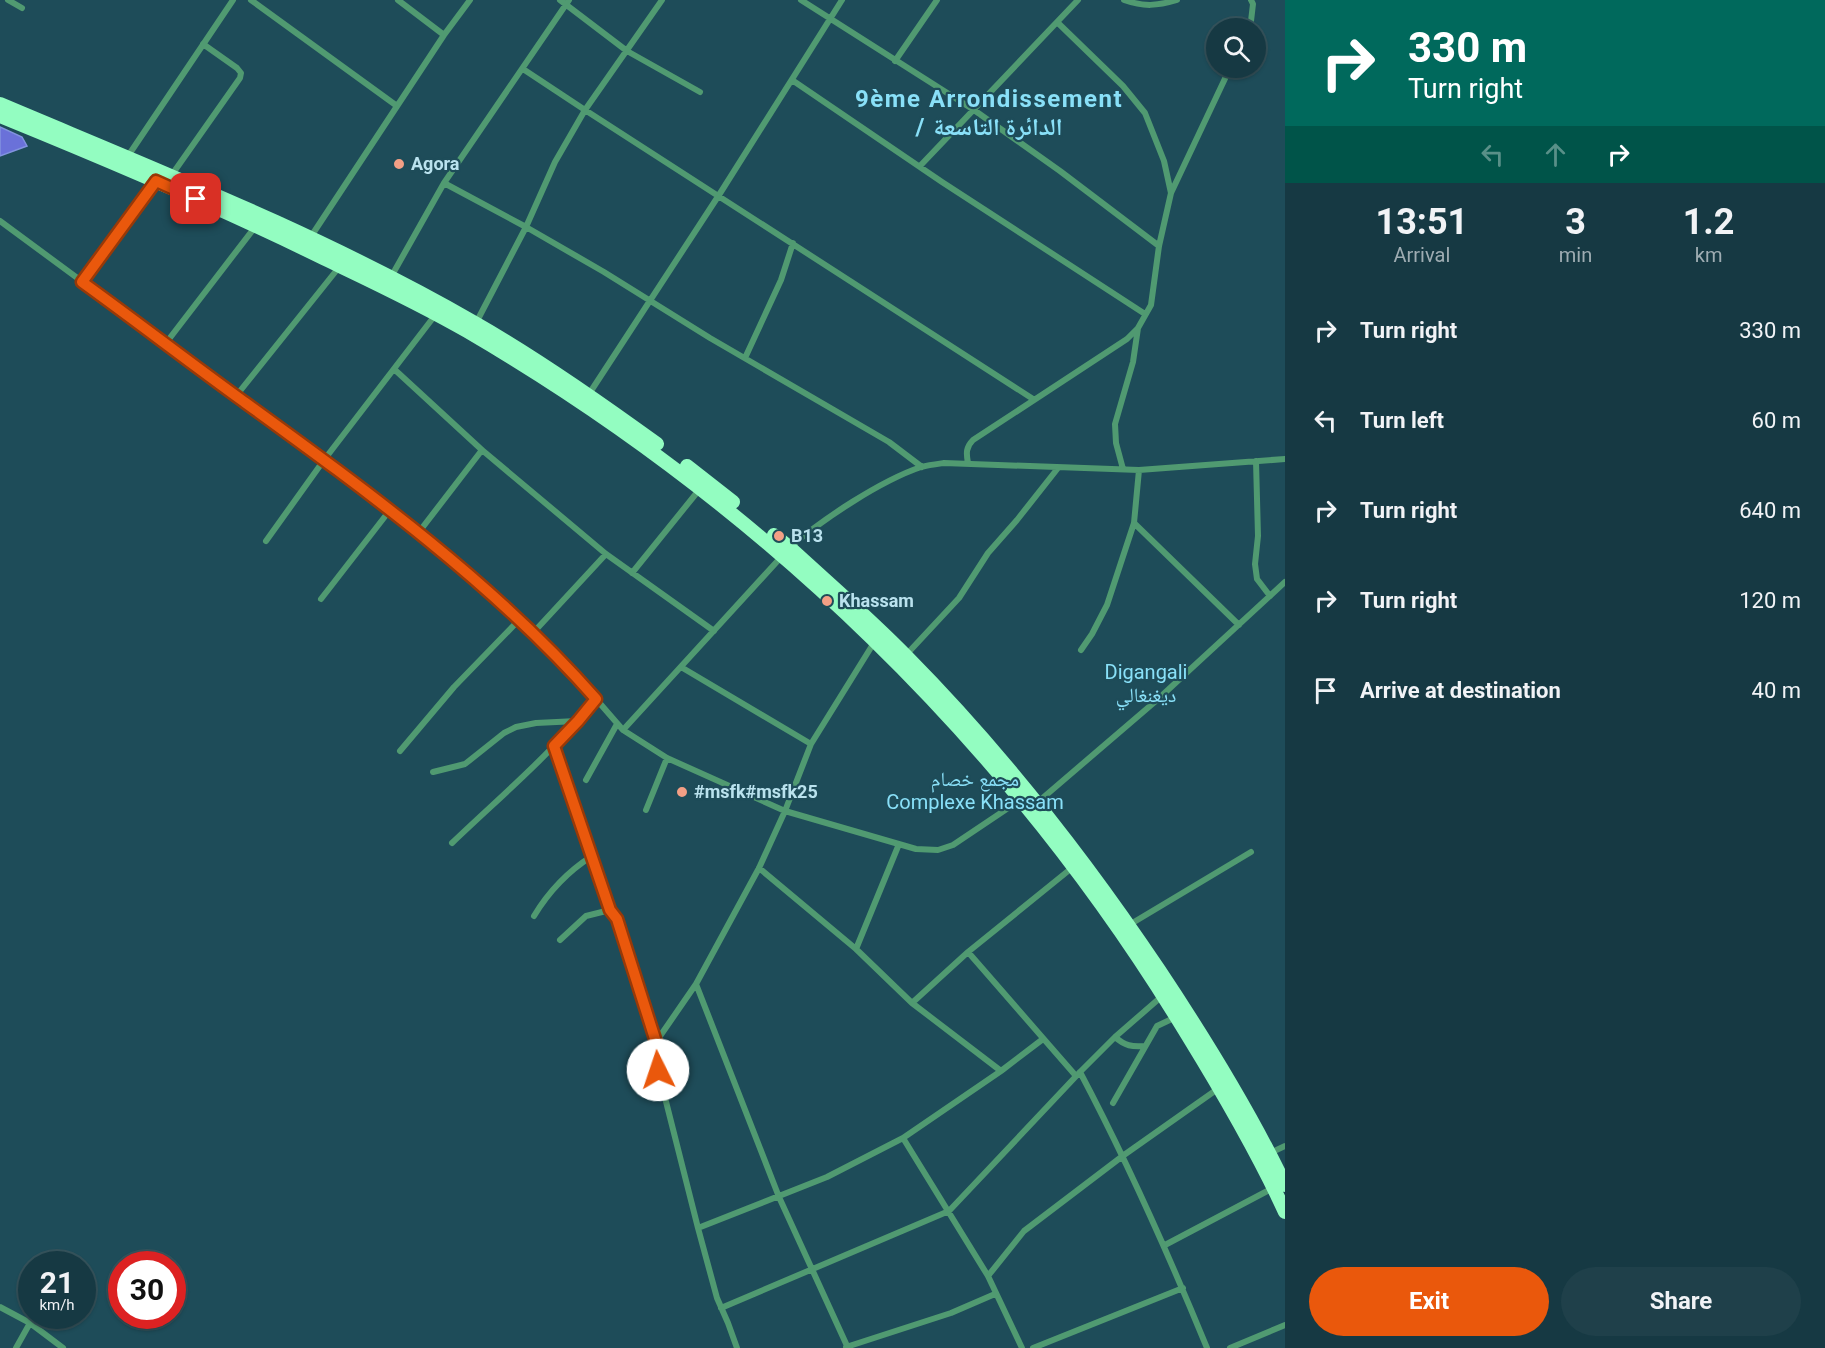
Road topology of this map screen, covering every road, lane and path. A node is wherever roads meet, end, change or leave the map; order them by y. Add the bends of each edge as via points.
1 (8, 0) edge
2 (233, 0) edge
3 (251, 0) edge
4 (398, 0) edge
5 (470, 0) edge
6 (662, 0) edge
7 (801, 0) edge
8 (842, 0) edge
9 (937, 0) edge
10 (1078, 0) edge
11 (1124, 0) edge
12 (1177, 0) edge
13 (1251, 0) edge
14 (565, 1) edge
15 (22, 8) dead end
16 (1251, 18) edge
17 (829, 19) junction
18 (1057, 22) junction
19 (444, 35) junction
20 (203, 44) junction
21 (627, 51) junction
22 (895, 61) junction
23 (523, 69) junction
24 (1225, 78) edge
25 (792, 80) junction
26 (700, 92) dead end
27 (0, 104) edge
28 (397, 106) junction
29 (585, 110) junction
30 (974, 110) junction
31 (0, 116) edge
32 (17, 117) junction
33 (124, 162) junction
34 (920, 166) junction
35 (163, 177) junction
36 (444, 183) junction
37 (1171, 193) junction
38 (719, 195) junction
39 (0, 221) edge
40 (256, 225) junction
41 (526, 227) junction
42 (310, 238) junction
43 (793, 243) junction
44 (1159, 246) junction
45 (340, 266) junction
46 (391, 278) junction
47 (82, 282) junction
48 (651, 300) junction
49 (436, 314) junction
50 (1145, 314) junction
51 (476, 324) junction
52 (1138, 328) junction
53 (166, 343) junction
54 (745, 358) junction
55 (394, 369) junction
56 (589, 395) junction
57 (236, 396) junction
58 (1034, 399) junction
59 (482, 450) junction
60 (1285, 459) edge
61 (324, 460) junction
62 (1256, 461) junction
63 (968, 463) junction
64 (922, 467) junction
65 (1058, 468) junction
66 (1123, 469) junction
67 (1139, 470) junction
68 (700, 488) junction
69 (390, 510) junction
70 (1134, 523) junction
71 (419, 532) junction
72 (266, 541) dead end
73 (786, 551) junction
74 (606, 554) junction
75 (632, 573) junction
76 (1285, 582) edge
77 (1270, 596) junction
78 (321, 600) dead end
79 (519, 620) junction
80 (1239, 625) junction
81 (714, 631) junction
82 (532, 634) junction
83 (875, 640) junction
84 (1081, 650) dead end
85 (905, 655) junction
86 (681, 667) junction
87 (596, 699) junction
88 (578, 721) junction
89 (617, 724) junction
90 (623, 730) junction
91 (811, 744) junction
92 (554, 746) junction
93 (400, 751) dead end
94 (667, 758) junction
95 (434, 772) dead end
96 (586, 780) dead end
97 (1020, 800) junction
98 (1037, 803) junction
99 (646, 810) dead end
100 (785, 811) junction
101 (452, 843) dead end
102 (898, 844) junction
103 (1251, 852) dead end
104 (591, 856) junction
105 (1074, 867) junction
106 (759, 868) junction
107 (610, 910) junction
108 (534, 916) dead end
109 (1129, 925) junction
110 (560, 940) dead end
111 (856, 949) junction
112 (968, 952) junction
113 (696, 984) junction
114 (1164, 995) junction
115 (912, 1003) junction
116 (1177, 1017) junction
117 (1115, 1037) junction
118 (1043, 1039) junction
119 (656, 1042) junction
120 (1145, 1046) junction
121 (1001, 1071) junction
122 (1078, 1074) junction
123 (1220, 1088) junction
124 (1113, 1103) dead end
125 (903, 1138) junction
126 (1285, 1146) edge
127 (1269, 1153) junction
128 (1124, 1155) junction
129 (1279, 1186) edge
130 (778, 1197) junction
131 (949, 1210) junction
132 (1285, 1212) edge
133 (698, 1228) junction
134 (1165, 1245) junction
135 (811, 1269) junction
136 (988, 1276) junction
137 (1183, 1288) junction
138 (995, 1294) junction
139 (0, 1306) edge
140 (721, 1308) junction
141 (18, 1316) edge
142 (1285, 1325) edge
143 (27, 1329) edge
144 (38, 1329) edge
145 (16, 1348) edge
146 (63, 1348) edge
147 (736, 1348) edge
148 (846, 1348) edge
149 (1022, 1348) edge
150 (1033, 1348) edge
151 (1207, 1348) edge
152 (1230, 1348) edge

1 - 15 street
2 - 20 street
3 - 28 street
4 - 19 street
5 - 19 street
6 - 21 street
7 - 17 street
8 - 17 street
9 - 22 street
10 - 18 street
11 - 12 street via 1154,6
13 - 16 street
14 - 21 street
14 - 23 street
17 - 22 street
17 - 25 street
18 - 30 street
18 - 37 street via 1145,113 1164,161
19 - 28 street
20 - 33 street
20 - 35 street via 237,68 240,78
21 - 26 street
21 - 29 street
22 - 30 street
23 - 29 street
23 - 36 street
24 - 37 street
25 - 34 street
25 - 38 street
27 - 32 highway
28 - 42 street
29 - 38 street
29 - 41 street via 555,162
30 - 34 street
30 - 44 street
31 - 32 highway
32 - 33 highway
33 - 35 highway
34 - 50 street
35 - 40 highway
35 - 42 highway
35 - 47 street
36 - 41 street
36 - 46 street
37 - 44 street
38 - 43 street
38 - 48 street
39 - 47 street
40 - 45 highway
40 - 53 street
41 - 48 street
41 - 51 street
42 - 46 highway
43 - 54 street via 781,280
43 - 58 street
44 - 50 street
45 - 49 highway
45 - 57 street
46 - 51 highway
47 - 53 street
48 - 54 street
48 - 56 street
49 - 55 street
49 - 68 highway via 593,411
50 - 52 street
51 - 56 highway
52 - 58 street via 1113,349
52 - 66 street via 1133,363 1115,424
53 - 57 street
54 - 64 street via 889,442
55 - 59 street
55 - 61 street
56 - 73 highway via 706,480
57 - 61 street
58 - 63 street via 973,440 968,445
59 - 71 street
59 - 74 street
60 - 62 street
61 - 69 street
61 - 72 street
62 - 67 street
62 - 77 street via 1255,564 1257,579
63 - 64 street
63 - 65 street
64 - 73 street via 874,490
65 - 66 street
65 - 85 street via 988,554 959,598
66 - 67 street
67 - 70 street
68 - 73 highway
68 - 75 street
69 - 71 street
69 - 78 street
70 - 80 street
70 - 84 street via 1107,605
71 - 79 street
73 - 81 street
73 - 83 highway
73 - 85 highway
74 - 75 street
74 - 82 street
75 - 81 street
76 - 77 street
77 - 80 street
79 - 82 street
79 - 93 street via 454,687
80 - 98 street
81 - 86 street
82 - 87 street
83 - 91 street
83 - 97 highway via 959,727
85 - 98 highway
86 - 90 street
86 - 91 street
87 - 88 street
87 - 89 street
88 - 92 street
88 - 95 street via 516,727 465,764
89 - 90 street
89 - 96 street
90 - 94 street
91 - 100 street
92 - 101 street
92 - 104 street
94 - 99 street
94 - 100 street
97 - 102 street via 953,845 938,850
97 - 105 highway
98 - 109 highway
100 - 102 street
100 - 106 street
102 - 111 street
103 - 109 street
104 - 107 street
104 - 108 street via 572,868
105 - 112 street
105 - 114 highway
106 - 111 street
106 - 113 street
107 - 110 street via 586,916
107 - 119 street via 617,919
109 - 127 highway via 1200,1030
111 - 115 street
112 - 115 street
112 - 118 street
113 - 119 street
113 - 130 street
114 - 116 highway
114 - 117 street
115 - 121 street
116 - 120 street via 1157,1026
116 - 123 highway
117 - 120 street via 1122,1044
117 - 122 street
118 - 121 street
118 - 122 street
119 - 133 street via 658,1070
120 - 124 street
121 - 125 street
122 - 128 street
122 - 131 street
123 - 128 street
123 - 129 highway
125 - 130 street via 827,1178
125 - 131 street
126 - 127 street
127 - 129 highway
128 - 134 street
128 - 136 street via 1024,1231
129 - 132 highway
129 - 134 street
130 - 133 street
130 - 135 street
131 - 135 street
131 - 136 street
133 - 140 street
134 - 137 street
135 - 140 street
135 - 148 street
136 - 138 street
137 - 150 street
137 - 151 street
138 - 148 street
138 - 149 street
139 - 141 street
140 - 147 street
142 - 152 street
143 - 145 street
144 - 146 street

